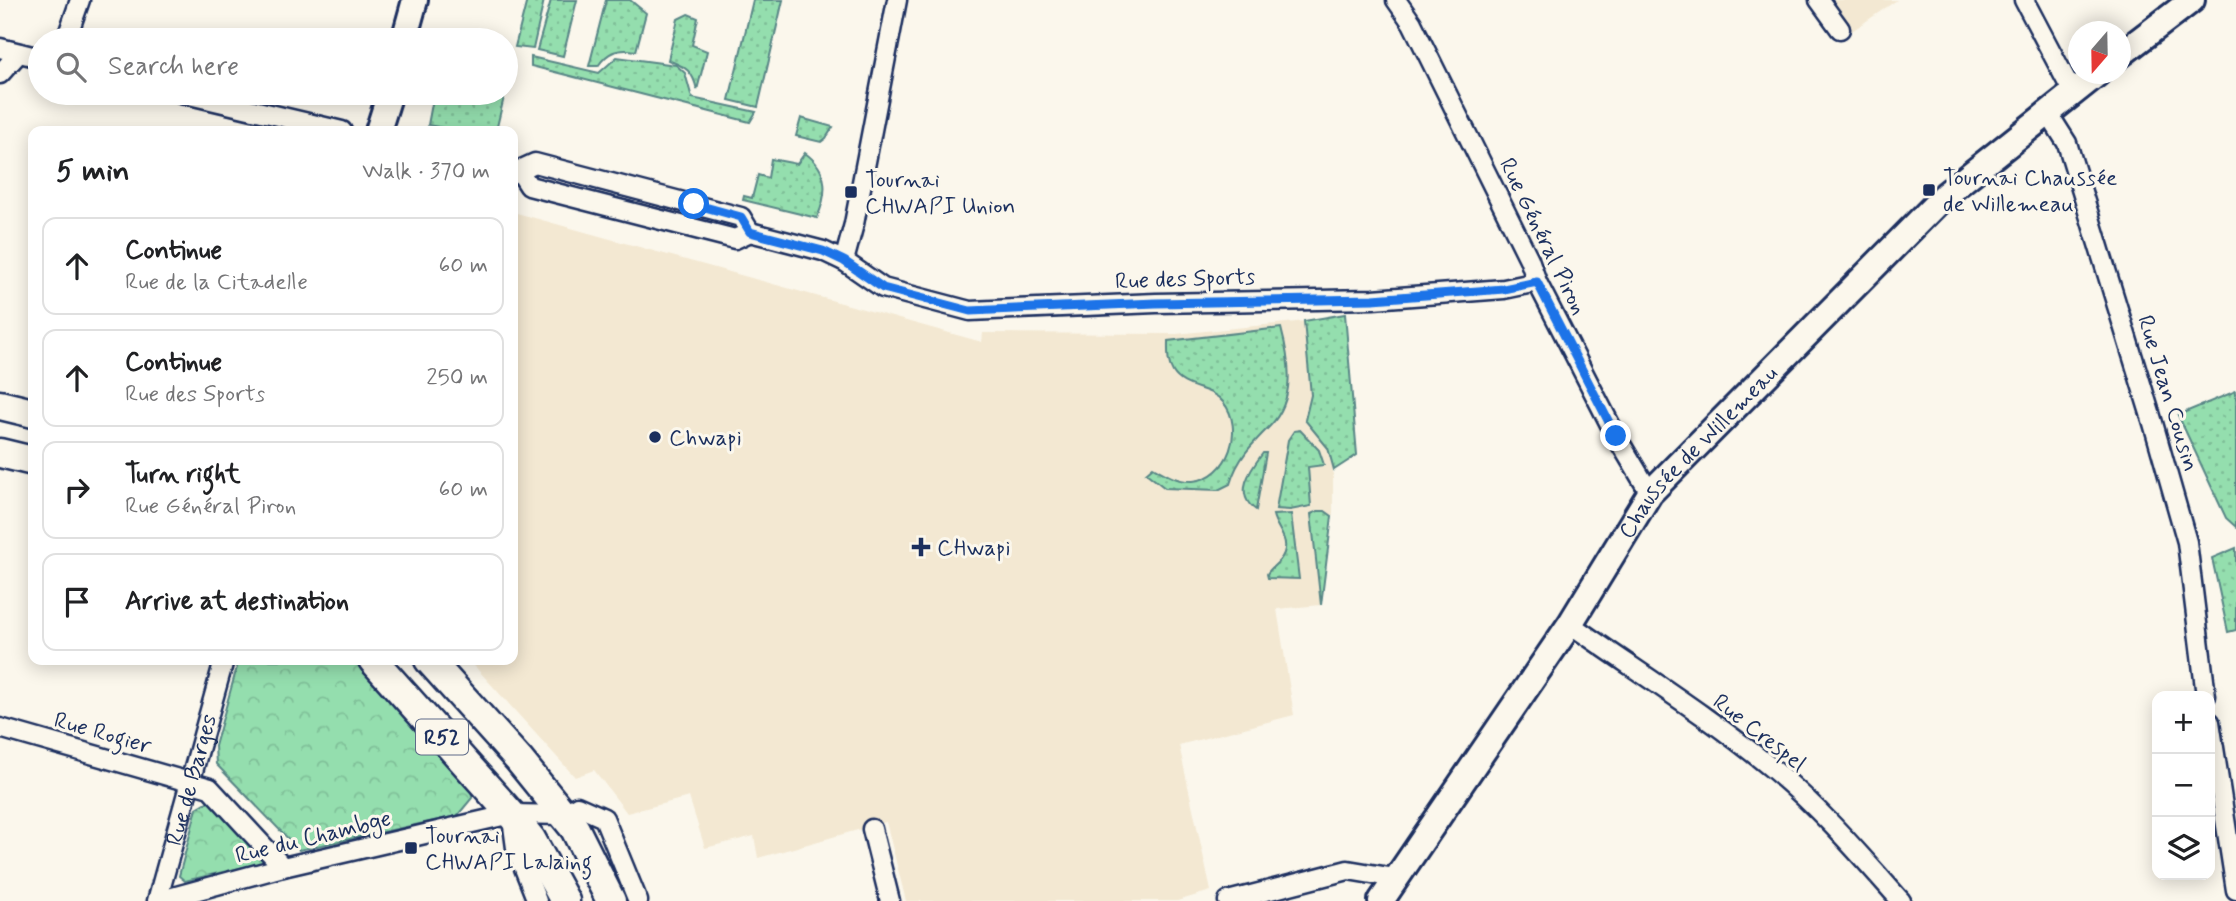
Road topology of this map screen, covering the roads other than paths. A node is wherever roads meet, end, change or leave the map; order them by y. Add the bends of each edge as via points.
1 (80, 0) edge
2 (415, 0) edge
3 (897, 0) edge
4 (1396, 0) edge
5 (1819, 0) edge
6 (2024, 0) edge
7 (2192, 0) edge
8 (70, 28) edge
9 (407, 28) edge
10 (1840, 29) dead end
11 (2131, 47) edge
12 (0, 48) edge
13 (19, 52) junction
14 (28, 55) edge
15 (0, 74) edge
16 (2084, 84) edge
17 (2073, 93) junction
18 (232, 105) edge
19 (386, 105) edge
20 (2048, 113) junction
21 (321, 126) edge
22 (380, 126) edge
23 (518, 172) edge
24 (844, 261) junction
25 (1537, 282) junction
26 (0, 405) edge
27 (28, 412) edge
28 (0, 453) edge
29 (28, 460) edge
30 (1650, 493) junction
31 (1570, 624) junction
32 (223, 665) edge
33 (377, 665) edge
34 (434, 665) edge
35 (2206, 691) edge
36 (0, 728) edge
37 (2215, 754) edge
38 (189, 783) junction
39 (511, 814) junction
40 (563, 815) junction
41 (872, 829) dead end
42 (283, 867) junction
43 (1395, 878) junction
44 (2236, 890) edge
45 (158, 901) edge
46 (537, 901) edge
47 (565, 901) edge
48 (611, 901) edge
49 (638, 901) edge
50 (890, 901) edge
51 (1228, 901) edge
52 (1381, 901) edge
53 (1901, 901) edge

1 - 8 street
2 - 9 street
3 - 24 street
4 - 25 street, Rue Général Piron via 1412,23
5 - 10 street
6 - 17 street
7 - 11 street
12 - 13 street
13 - 14 street
13 - 15 street
16 - 17 street, Chaussée de Willemeau
17 - 20 street, Chaussée de Willemeau
18 - 21 street
19 - 22 street
20 - 30 street, Chaussée de Willemeau via 1946,194
20 - 35 street, Rue Jean Cousin via 2069,148 2187,542
23 - 24 street, Rue des Sports via 535,163 741,217 750,232
24 - 25 street, Rue des Sports via 883,288 970,311 1373,299 1504,289
25 - 30 street, Rue Général Piron
26 - 27 main road
28 - 29 main road
30 - 31 street, Chaussée de Willemeau
31 - 43 street, Chaussée de Willemeau
31 - 53 street, Rue Crespel via 1776,772
32 - 38 street, Rue de Barges
33 - 39 main road, R52
34 - 40 main road, R52
36 - 38 street, Rue Rogier
37 - 44 street
38 - 42 street, Rue Rogier via 210,788
38 - 45 street, Rue de Barges
39 - 40 street, Rue du Chambge
39 - 42 street, Rue du Chambge
39 - 46 street via 516,848
39 - 47 main road, R52 via 531,839
40 - 48 main road, R52 via 575,829
40 - 49 street, Rue du Chambge via 577,806 604,818
41 - 50 street
42 - 45 street, Rue du Chambge
43 - 51 street via 1348,870
43 - 52 street, Chaussée de Willemeau

